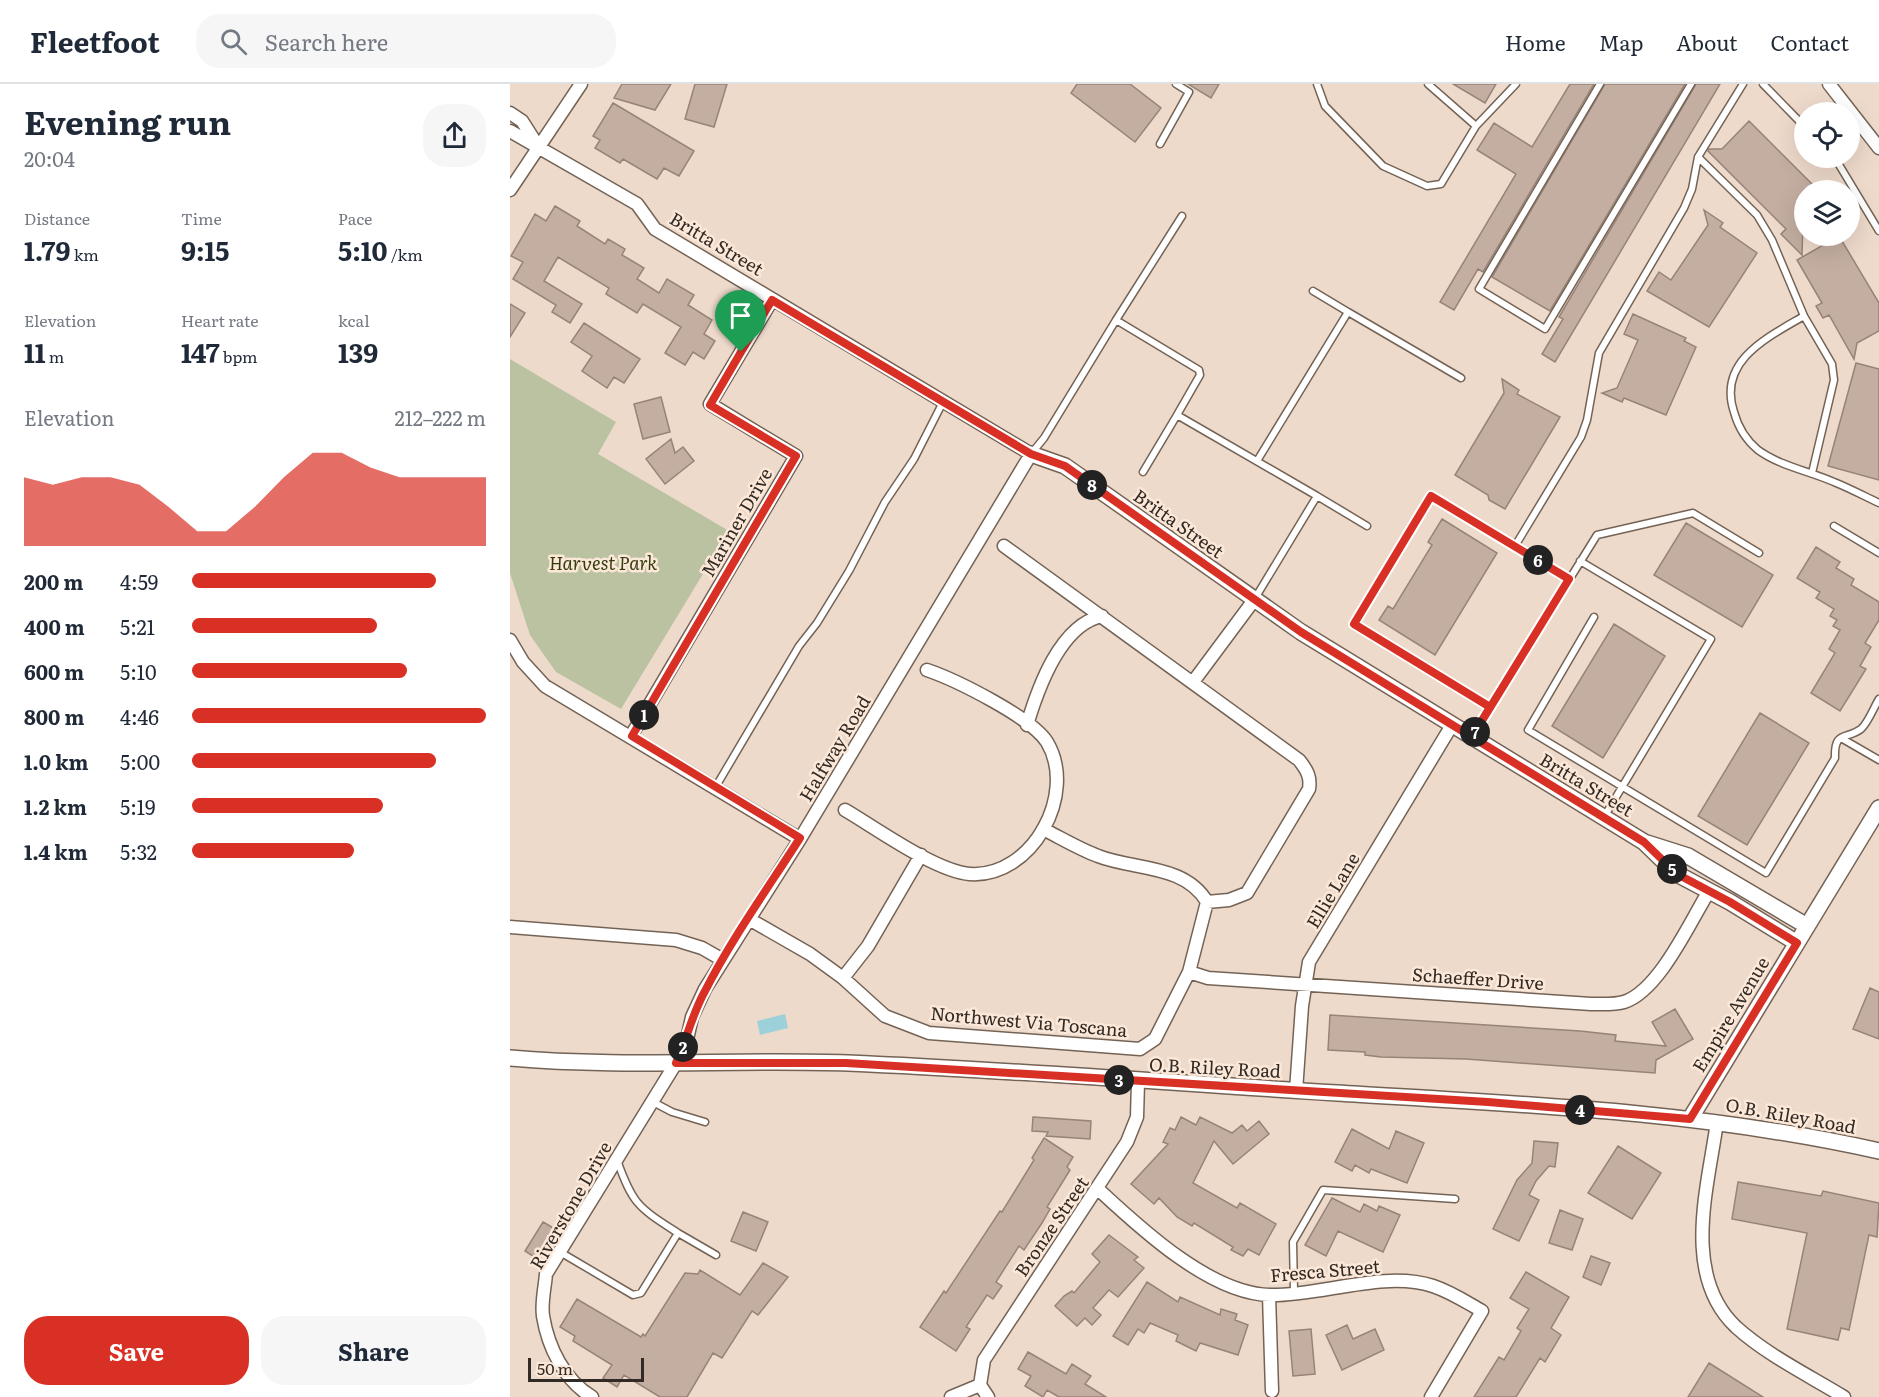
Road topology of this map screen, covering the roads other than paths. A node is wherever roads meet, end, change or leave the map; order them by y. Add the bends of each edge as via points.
1 (581, 84) edge
2 (1176, 84) edge
3 (1317, 84) edge
4 (1428, 84) edge
5 (1516, 84) edge
6 (1600, 84) edge
7 (1691, 84) edge
8 (1743, 84) edge
9 (1763, 84) edge
10 (1829, 84) edge
11 (510, 113) edge
12 (1794, 116) edge
13 (1476, 126) junction
14 (510, 131) edge
15 (1160, 144) dead end
16 (539, 147) junction
17 (1879, 148) edge
18 (1698, 157) junction
19 (1841, 168) edge
20 (510, 190) edge
21 (1182, 216) dead end
22 (1879, 231) edge
23 (1313, 291) dead end
24 (772, 300) junction
25 (1348, 312) junction
26 (1804, 316) junction
27 (1116, 320) junction
28 (1461, 378) dead end
29 (943, 402) junction
30 (1177, 415) junction
31 (1031, 454) junction
32 (1257, 461) junction
33 (1143, 472) dead end
34 (1812, 473) junction
35 (1317, 496) junction
36 (1879, 503) edge
37 (1367, 526) dead end
38 (1834, 526) dead end
39 (1004, 546) dead end
40 (1515, 546) junction
41 (1760, 553) dead end
42 (1879, 553) edge
43 (1580, 561) junction
44 (1569, 579) junction
45 (1254, 600) junction
46 (1102, 616) junction
47 (1594, 617) dead end
48 (511, 645) edge
49 (927, 670) dead end
50 (1193, 682) junction
51 (1879, 699) edge
52 (1490, 707) junction
53 (1027, 724) junction
54 (1452, 725) junction
55 (632, 736) junction
56 (1472, 737) junction
57 (1841, 738) junction
58 (1879, 760) edge
59 (1622, 787) junction
60 (715, 788) junction
61 (1879, 808) edge
62 (845, 810) dead end
63 (1604, 817) junction
64 (1043, 829) junction
65 (800, 838) junction
66 (1644, 842) junction
67 (921, 855) junction
68 (1709, 891) junction
69 (1207, 902) junction
70 (748, 919) junction
71 (1807, 926) junction
72 (510, 927) edge
73 (1797, 943) junction
74 (723, 960) junction
75 (1190, 972) junction
76 (843, 978) junction
77 (1305, 985) junction
78 (510, 1058) edge
79 (676, 1063) junction
80 (1138, 1082) junction
81 (1296, 1091) junction
82 (653, 1102) junction
83 (1690, 1119) junction
84 (705, 1122) dead end
85 (1717, 1122) junction
86 (1879, 1151) edge
87 (617, 1160) junction
88 (1098, 1189) junction
89 (1455, 1199) dead end
90 (678, 1233) junction
91 (560, 1252) junction
92 (716, 1255) dead end
93 (1294, 1292) junction
94 (1269, 1295) junction
95 (980, 1385) junction
96 (1272, 1391) dead end
97 (592, 1397) edge
98 (951, 1397) edge
99 (988, 1397) edge
100 (1431, 1397) edge
101 (1844, 1397) edge

1 - 16 street
2 - 15 lane via 1189,92
3 - 13 lane via 1325,106 1383,166 1427,186 1441,184
4 - 13 lane
5 - 13 lane
6 - 7 lane via 1479,290 1545,328
8 - 18 lane
9 - 12 lane
10 - 17 street
11 - 16 street, Britta Street via 522,121
14 - 16 street, Britta Street
16 - 20 street
16 - 24 street, Britta Street via 637,204 655,229
18 - 26 lane via 1757,215 1772,240
18 - 40 lane via 1684,208 1599,353 1581,437
19 - 22 lane
21 - 27 lane
23 - 25 lane
24 - 29 street, Britta Street
24 - 55 street, Mariner Drive via 710,405 796,456
25 - 28 lane
25 - 32 lane
26 - 34 lane via 1832,363 1834,380
26 - 34 lane via 1762,339 1744,356 1731,385 1731,403 1745,436 1758,450
27 - 30 lane via 1199,370 1200,375
27 - 31 lane
29 - 31 street, Britta Street
29 - 60 lane via 849,571 799,646
30 - 32 lane
30 - 33 lane
31 - 45 street, Britta Street via 1065,466
31 - 65 street, Halfway Road
32 - 35 lane
34 - 36 lane
35 - 37 lane
35 - 45 lane
38 - 42 lane
39 - 46 street
40 - 44 lane
40 - 52 lane via 1431,496 1354,624
41 - 43 lane via 1693,513 1597,535
43 - 44 lane
43 - 59 lane via 1711,639
44 - 52 lane
45 - 50 street
45 - 54 street, Britta Street
46 - 50 street
46 - 53 street via 1090,618 1055,656
47 - 59 lane via 1528,730
48 - 55 street via 545,686
49 - 53 street via 1011,711
50 - 69 street via 1299,760 1310,779 1309,789 1247,893
51 - 57 lane via 1861,729
52 - 56 lane
53 - 64 street via 1045,739 1057,770 1055,797
54 - 56 street, Britta Street
54 - 77 street, Ellie Lane via 1309,962
55 - 60 street
56 - 63 street, Britta Street
57 - 58 lane
57 - 59 lane via 1834,748 1835,758 1766,873
59 - 63 lane
60 - 65 street
61 - 71 street, Empire Avenue
62 - 67 street
63 - 66 street, Britta Street
64 - 67 street via 1031,848 991,872 949,870
64 - 69 street via 1100,857 1194,885
65 - 70 street, Halfway Road
66 - 68 street, Britta Street via 1677,874
66 - 71 street, Britta Street via 1689,856
67 - 76 street via 868,946
68 - 73 street, Britta Street
68 - 77 street, Schaeffer Drive via 1657,976 1641,993 1624,1002 1591,1004
69 - 75 street, Northwest Via Toscana
70 - 74 street, Halfway Road
70 - 76 street, Northwest Via Toscana
71 - 73 street, Empire Avenue
72 - 74 street via 676,940
73 - 83 street, Empire Avenue
74 - 79 street, Halfway Road via 692,1017
75 - 76 street, Northwest Via Toscana via 1155,1039 1140,1049 929,1033 885,1016
75 - 77 street, Schaeffer Drive via 1208,978
77 - 81 street, Ellie Lane
78 - 79 street, O.B. Riley Road
79 - 80 street, O.B. Riley Road via 846,1063
79 - 82 street, Riverstone Drive
80 - 81 street, O.B. Riley Road
80 - 88 street, Bronze Street via 1137,1117 1127,1142
81 - 83 street, O.B. Riley Road
82 - 84 lane
82 - 87 street, Riverstone Drive
83 - 85 street, O.B. Riley Road
85 - 86 street, O.B. Riley Road
85 - 101 street via 1702,1250 1712,1293 1724,1313 1755,1342
87 - 90 lane via 640,1209
87 - 91 street, Riverstone Drive
88 - 94 street, Fresca Street via 1161,1246 1246,1290
88 - 95 street, Bronze Street via 984,1360
89 - 93 lane via 1323,1190 1293,1242
90 - 91 lane via 641,1293 633,1295
90 - 92 lane
91 - 97 street, Riverstone Drive via 546,1274 542,1314 556,1360
93 - 94 street, Fresca Street
93 - 100 street, Fresca Street via 1415,1283 1443,1290 1482,1311
94 - 96 street
95 - 98 street
95 - 99 street

